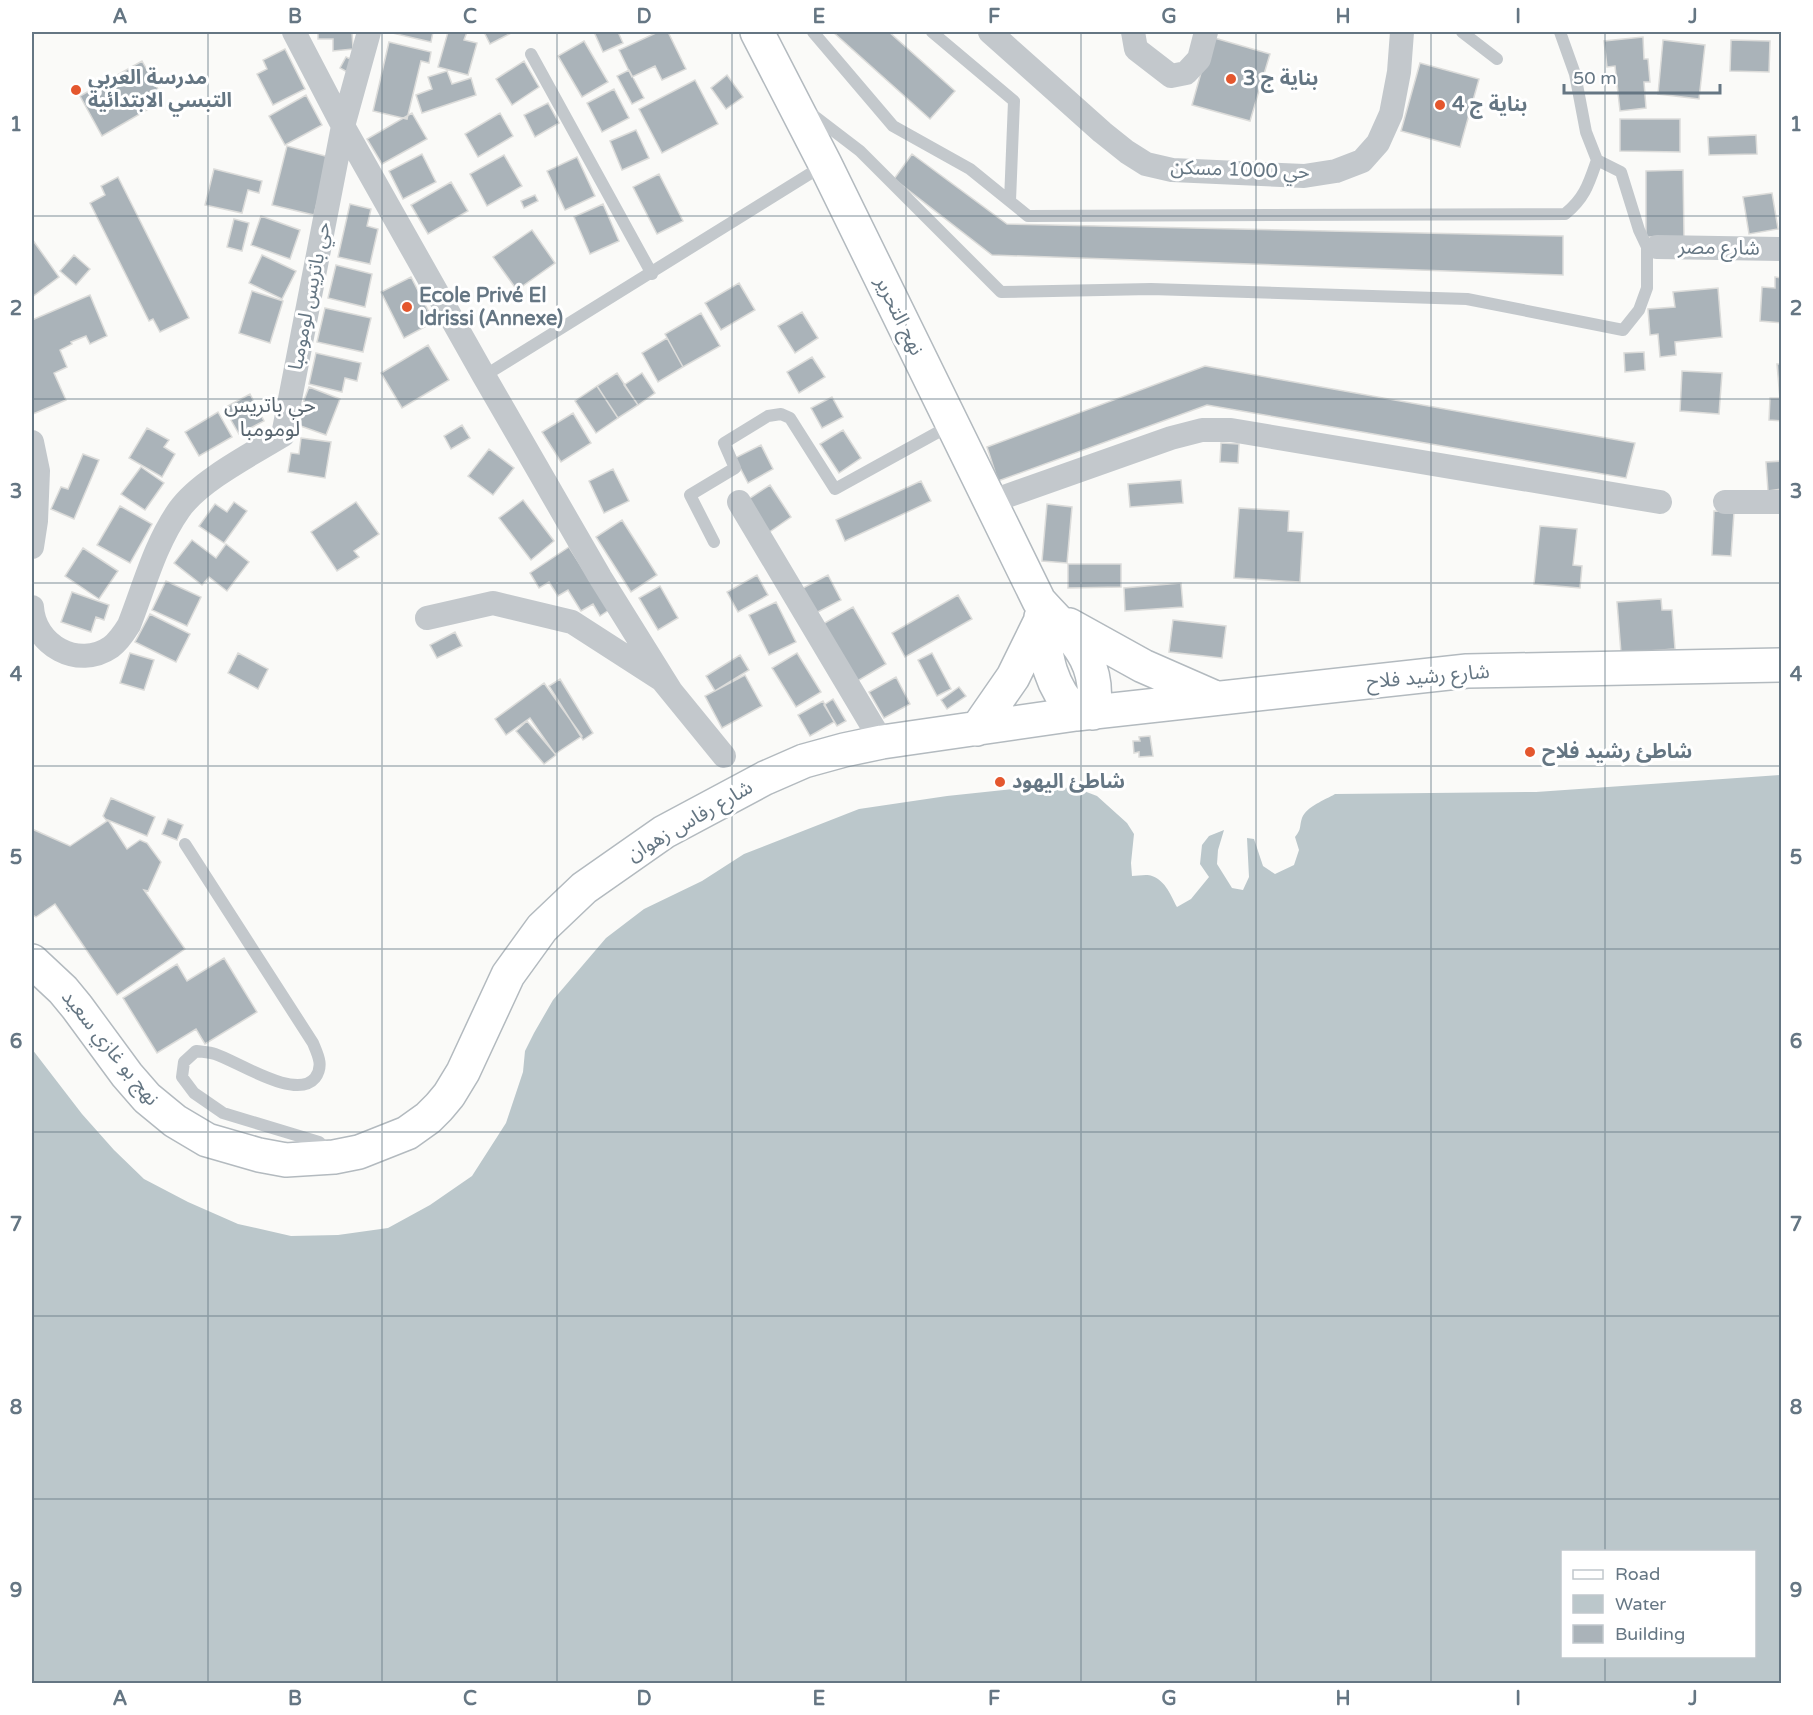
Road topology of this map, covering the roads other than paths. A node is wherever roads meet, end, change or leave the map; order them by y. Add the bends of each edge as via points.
1 (294, 32) edge
2 (369, 32) edge
3 (757, 32) edge
4 (813, 32) edge
5 (932, 32) edge
6 (990, 32) edge
7 (1133, 32) edge
8 (1206, 32) edge
9 (1401, 32) edge
10 (1462, 32) edge
11 (1560, 32) edge
12 (531, 54) dead end
13 (1497, 59) dead end
14 (791, 98) junction
15 (344, 126) junction
16 (1597, 160) junction
17 (825, 164) junction
18 (1010, 201) junction
19 (1657, 247) dead end
20 (1782, 249) edge
21 (652, 274) junction
22 (484, 376) junction
23 (952, 424) junction
24 (32, 442) edge
25 (739, 502) dead end
26 (990, 502) junction
27 (1660, 502) dead end
28 (1725, 502) dead end
29 (1782, 502) edge
30 (714, 542) dead end
31 (32, 547) edge
32 (32, 607) edge
33 (1043, 611) junction
34 (427, 618) dead end
35 (1782, 665) edge
36 (671, 691) junction
37 (1218, 699) junction
38 (1085, 714) junction
39 (977, 729) junction
40 (882, 742) junction
41 (724, 756) dead end
42 (184, 844) dead end
43 (32, 962) edge
44 (428, 1118) joint
45 (334, 1157) junction

1 - 15 street
2 - 15 street, حي باتريس لومومبا
3 - 14 street, نهج التحرير
4 - 18 lane via 893,126 970,169
5 - 18 lane via 1014,101
6 - 9 street, حي 1000 مسكن via 1102,132 1146,164 1172,170 1304,176 1336,171 1362,161 1378,144 1391,114
7 - 8 street via 1136,49 1171,76 1186,73 1199,59
10 - 13 lane
11 - 16 lane
12 - 21 lane
14 - 16 lane via 860,151 1001,292 1151,289 1467,299 1623,330 1639,310 1647,288 1647,248 1621,172
14 - 17 street, نهج التحرير
15 - 22 street
15 - 32 street, حي باتريس لومومبا via 283,435 200,488 180,509 165,533 129,625 110,647 83,656 56,649 36,627
16 - 18 lane via 1585,193 1564,213 1028,216
17 - 21 lane
17 - 23 street, نهج التحرير
19 - 20 street, شارع مصر
21 - 22 lane
22 - 36 street
23 - 26 street, نهج التحرير
23 - 30 lane via 835,489 790,418 781,414 768,416 724,443 735,468 690,495
24 - 31 street via 38,471
25 - 40 street
26 - 27 street via 1171,438 1202,430 1231,430
26 - 33 street, نهج التحرير
28 - 29 street
33 - 37 street via 1143,666
33 - 38 street, نهج التحرير via 1050,673 1056,688
33 - 39 street via 1013,677
34 - 36 street via 493,603 572,622 662,680
35 - 37 street, شارع رشيد فلاح via 1467,671
36 - 41 street
37 - 38 street, شارع رشيد فلاح
38 - 39 street, شارع رفاس زهوان
39 - 40 street, شارع رفاس زهوان
40 - 44 street, شارع رفاس زهوان via 824,755 765,778 664,832 584,888 542,928 524,952 500,990 463,1072
42 - 45 lane via 320,1059 319,1071 312,1081 296,1086 215,1054 196,1051 184,1062 182,1077 194,1094 223,1113 319,1142
43 - 45 street, نهج بو غازي سعيد via 78,1007 147,1098 184,1126 207,1140 259,1155 286,1160
44 - 45 street, نهج بو غازي سعيد via 384,1143

